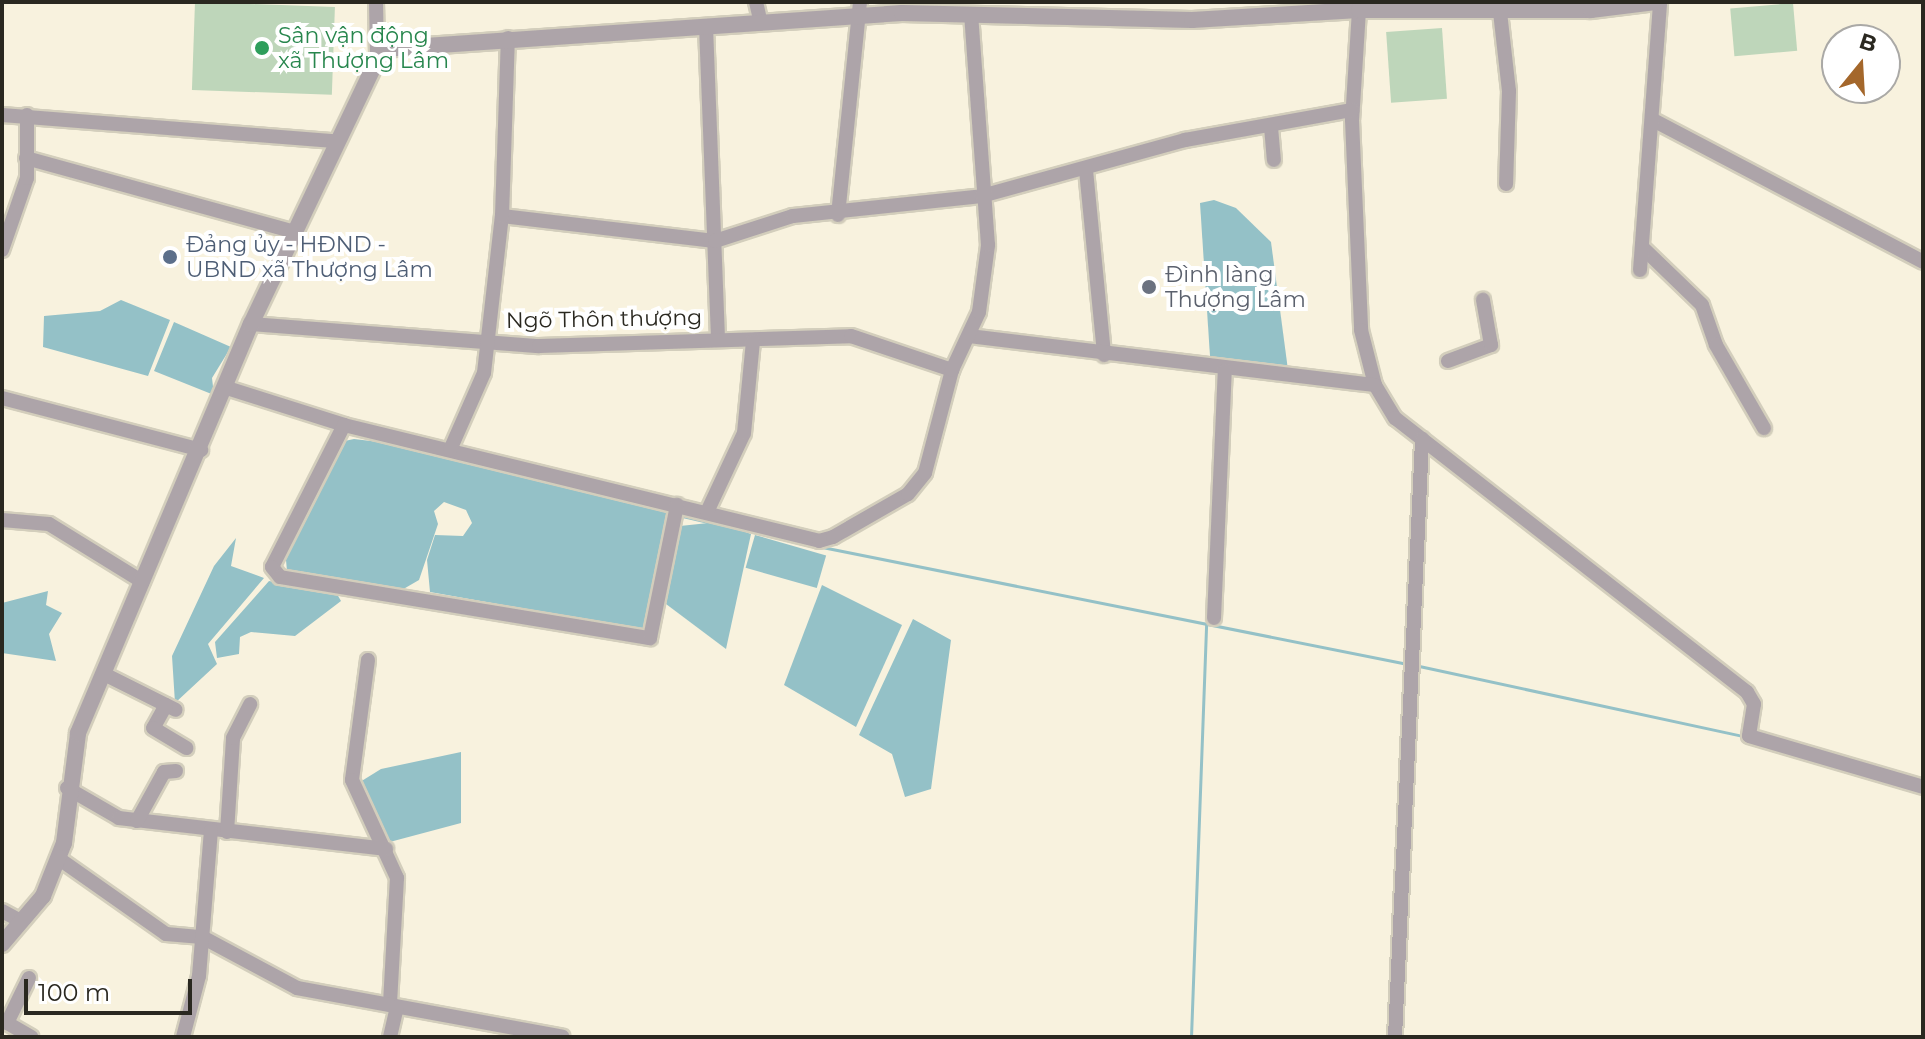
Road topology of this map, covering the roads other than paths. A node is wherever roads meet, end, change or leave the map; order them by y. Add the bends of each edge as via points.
1 (376, 2) edge
2 (756, 2) edge
3 (1658, 2) edge
4 (1589, 6) edge
5 (862, 9) edge
6 (1065, 10) edge
7 (1272, 10) edge
8 (1359, 10) junction
9 (1500, 12) junction
10 (971, 16) junction
11 (761, 23) junction
12 (706, 26) junction
13 (508, 38) junction
14 (377, 56) junction
15 (1352, 110) junction
16 (2, 115) edge
17 (27, 115) junction
18 (1653, 120) junction
19 (1271, 127) junction
20 (334, 141) junction
21 (26, 158) junction
22 (1274, 160) dead end
23 (1086, 170) junction
24 (1506, 184) dead end
25 (982, 196) junction
26 (838, 215) junction
27 (502, 216) junction
28 (295, 232) junction
29 (715, 241) junction
30 (1642, 247) junction
31 (2, 250) edge
32 (1923, 262) edge
33 (1640, 270) dead end
34 (1483, 300) dead end
35 (251, 324) junction
36 (969, 336) junction
37 (718, 339) junction
38 (753, 341) junction
39 (486, 343) junction
40 (1104, 355) junction
41 (1448, 361) dead end
42 (952, 370) junction
43 (1225, 371) junction
44 (1375, 385) junction
45 (227, 388) junction
46 (2, 398) edge
47 (344, 425) junction
48 (1764, 428) dead end
49 (1422, 439) junction
50 (201, 450) junction
51 (450, 450) junction
52 (677, 505) junction
53 (707, 512) junction
54 (2, 520) edge
55 (143, 582) junction
56 (1214, 618) dead end
57 (368, 660) dead end
58 (104, 674) junction
59 (250, 704) dead end
60 (186, 748) dead end
61 (176, 771) dead end
62 (1923, 787) edge
63 (67, 788) junction
64 (137, 821) junction
65 (211, 830) junction
66 (227, 832) junction
67 (386, 849) junction
68 (58, 858) junction
69 (2, 911) edge
70 (21, 921) junction
71 (202, 937) junction
72 (2, 944) edge
73 (29, 978) dead end
74 (393, 1006) junction
75 (4, 1022) edge
76 (31, 1037) edge
77 (183, 1037) edge
78 (390, 1037) edge
79 (563, 1037) edge
80 (1395, 1037) edge

1 - 14 street
2 - 11 street
3 - 4 street
3 - 18 street
4 - 9 street
5 - 10 street
5 - 11 street
5 - 26 street
6 - 7 street
6 - 10 street
7 - 8 street
8 - 9 street
8 - 15 street
9 - 24 street via 1509,91
10 - 25 street
11 - 12 street
12 - 13 street
12 - 29 street
13 - 14 street via 406,43
13 - 27 street
14 - 20 street
15 - 19 street
15 - 44 street via 1361,330
16 - 17 street
17 - 20 street
17 - 21 street
18 - 30 street
18 - 32 street
19 - 22 street
19 - 23 street via 1185,140
20 - 28 street
21 - 28 street
21 - 31 street via 27,178
23 - 25 street
23 - 40 street
25 - 26 street
25 - 36 street via 988,275
26 - 29 street via 793,216
27 - 29 street
27 - 39 street
28 - 35 street
29 - 37 street
30 - 33 street
30 - 48 street via 1702,305 1716,345
34 - 41 street via 1491,345
35 - 39 street, Ngõ Thôn thượng
35 - 45 street
36 - 40 street
36 - 42 street
37 - 38 street, Ngõ Thôn thượng
37 - 39 street, Ngõ Thôn thượng
38 - 42 street, Ngõ Thôn thượng via 851,336
38 - 53 street via 744,433
39 - 51 street via 484,373
40 - 43 street
42 - 53 street via 925,473 896,501 819,541
43 - 44 street
43 - 56 street
44 - 49 street via 1395,418
45 - 47 street
45 - 50 street
46 - 50 street
47 - 51 street
47 - 52 street via 272,567 280,577 650,638
49 - 62 street via 1747,692 1754,704 1749,736
49 - 80 street
50 - 55 street
51 - 52 street
52 - 53 street
54 - 55 street via 49,524
55 - 58 street
57 - 67 street via 352,780
58 - 60 street via 171,708 153,728
58 - 63 street via 78,733
59 - 66 street via 233,738
61 - 64 street via 164,772
63 - 64 street
63 - 68 street
64 - 65 street
65 - 66 street
65 - 71 street
66 - 67 street
67 - 74 street via 397,878
68 - 70 street via 43,896
68 - 71 street via 166,934
69 - 70 street
70 - 72 street
71 - 74 street via 297,988
71 - 77 street
73 - 75 street
74 - 78 street
74 - 79 street
75 - 76 street

